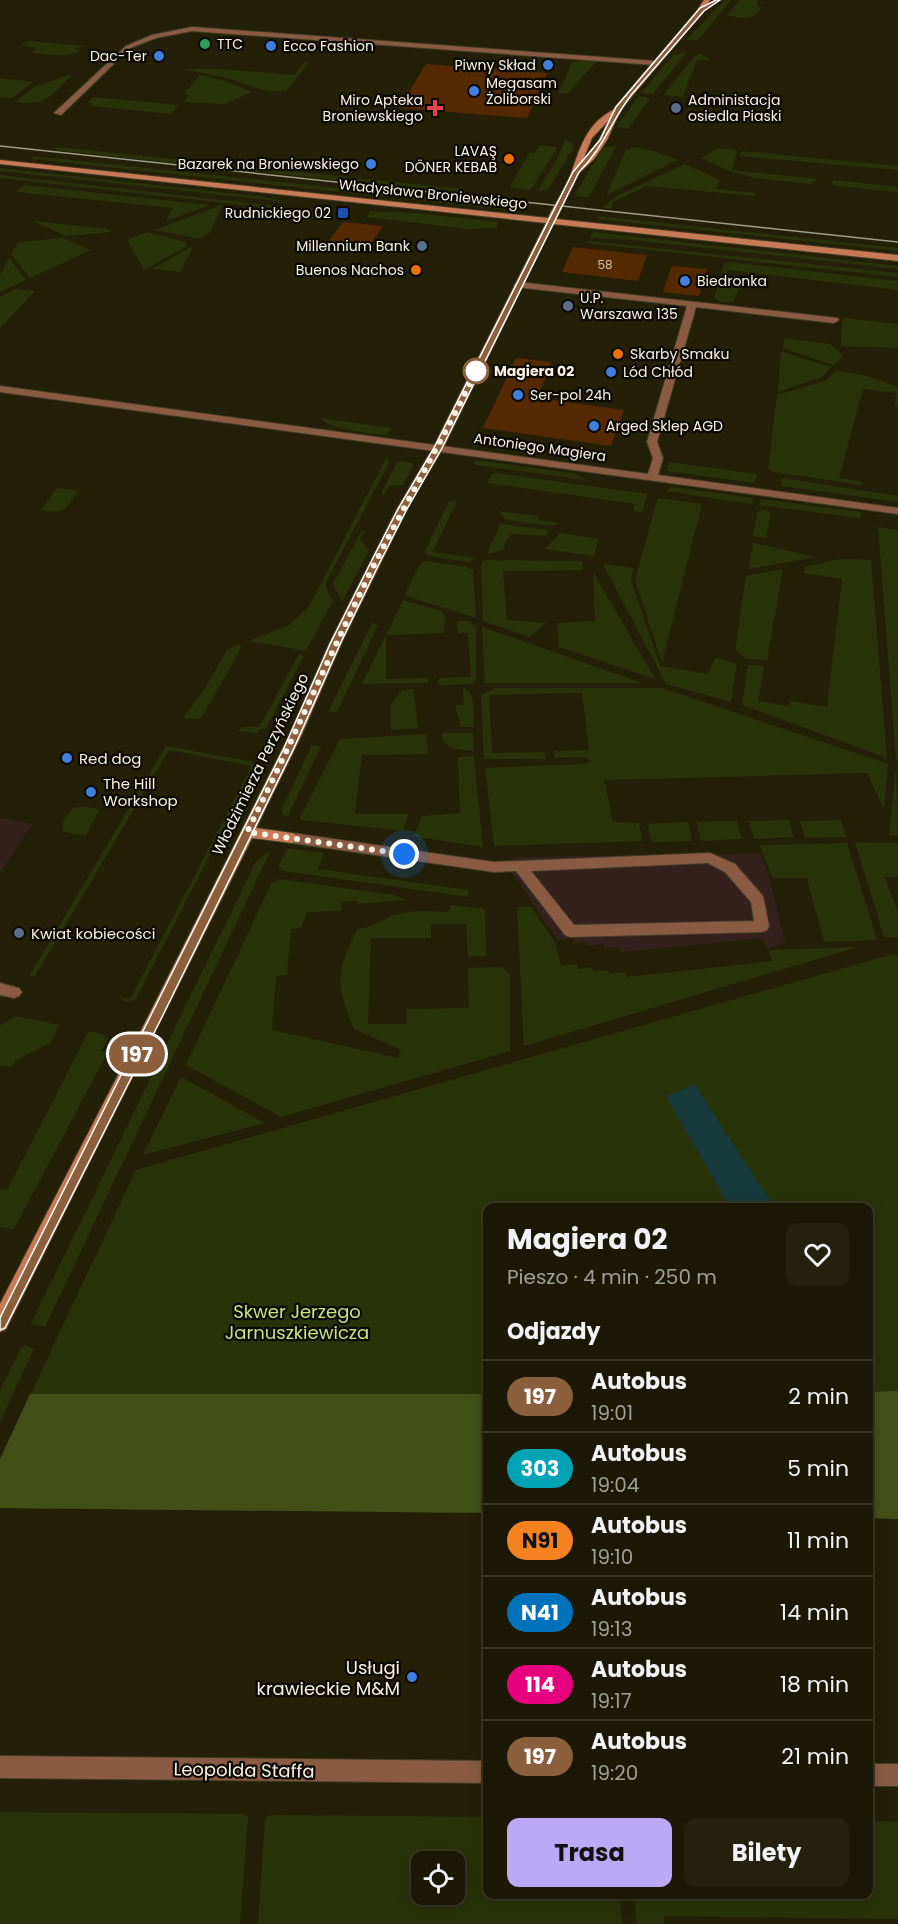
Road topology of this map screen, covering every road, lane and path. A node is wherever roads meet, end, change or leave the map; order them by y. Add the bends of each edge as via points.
1 (707, 0) edge
2 (717, 0) edge
3 (702, 9) junction
4 (655, 63) junction
5 (618, 108) junction
6 (58, 112) dead end
7 (0, 162) edge
8 (576, 172) junction
9 (550, 220) junction
10 (898, 258) edge
11 (519, 285) junction
12 (692, 306) junction
13 (834, 320) dead end
14 (0, 389) edge
15 (438, 448) junction
16 (652, 477) junction
17 (898, 511) edge
18 (247, 832) junction
19 (520, 866) junction
20 (0, 1323) edge
21 (0, 1767) edge
22 (483, 1772) edge
23 (873, 1775) edge
24 (898, 1775) edge

1 - 3 street
2 - 3 street
3 - 4 street
4 - 5 street
4 - 6 street via 192,29 154,36 128,47
5 - 8 street via 603,140
5 - 8 street via 586,138
7 - 9 street, Władysława Broniewskiego
8 - 9 street, Włodzimierza Perzyńskiego
9 - 10 street, Władysława Broniewskiego
9 - 11 street, Włodzimierza Perzyńskiego
11 - 12 street
11 - 15 street, Włodzimierza Perzyńskiego
12 - 13 street
12 - 16 street via 652,442 658,458
14 - 15 street, Antoniego Magiera
15 - 16 street, Antoniego Magiera
15 - 18 street, Włodzimierza Perzyńskiego via 402,509
16 - 17 street, Antoniego Magiera
18 - 19 street via 495,867
18 - 20 street, Włodzimierza Perzyńskiego
19 - 19 street via 710,858 730,868 758,900 762,926 570,931
21 - 22 street, Leopolda Staffa
23 - 24 street

